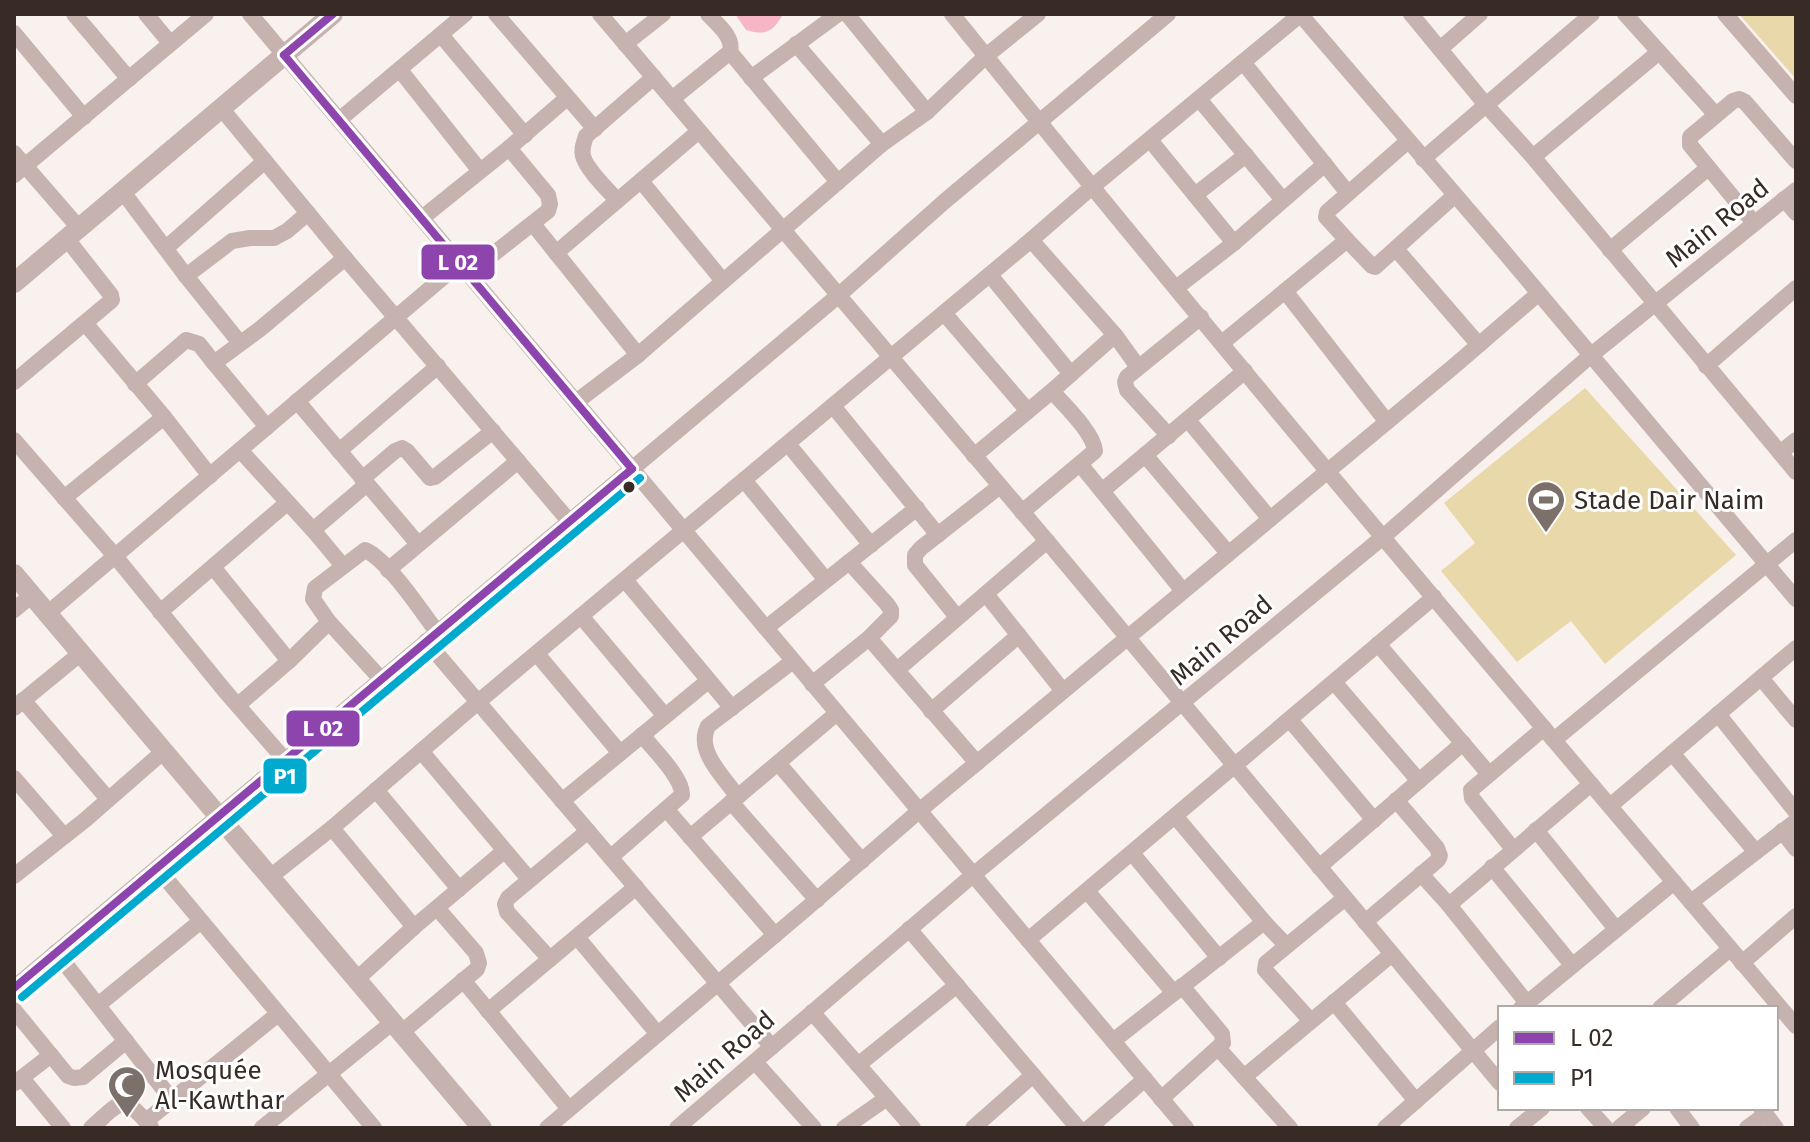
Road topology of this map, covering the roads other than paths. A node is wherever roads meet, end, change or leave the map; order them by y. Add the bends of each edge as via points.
1 (74, 14) edge
2 (146, 14) edge
3 (206, 14) edge
4 (250, 14) edge
5 (333, 14) edge
6 (465, 14) edge
7 (496, 14) edge
8 (600, 14) edge
9 (663, 14) edge
10 (708, 14) edge
11 (838, 14) edge
12 (847, 14) edge
13 (952, 14) edge
14 (1038, 14) edge
15 (1168, 14) edge
16 (1300, 14) edge
17 (1411, 14) edge
18 (1480, 14) edge
19 (1625, 14) edge
20 (1725, 14) edge
21 (1588, 15) edge
22 (14, 33) edge
23 (441, 35) junction
24 (170, 43) junction
25 (625, 44) junction
26 (796, 44) junction
27 (1440, 49) junction
28 (730, 52) junction
29 (1659, 52) junction
30 (284, 55) junction
31 (986, 56) junction
32 (1243, 62) junction
33 (400, 70) junction
34 (654, 77) junction
35 (751, 78) junction
36 (129, 79) junction
37 (1796, 96) edge
38 (567, 98) junction
39 (672, 99) junction
40 (1199, 99) junction
41 (1486, 105) junction
42 (221, 108) junction
43 (927, 112) junction
44 (1716, 115) junction
45 (84, 117) junction
46 (339, 120) junction
47 (1038, 123) junction
48 (595, 129) junction
49 (699, 131) junction
50 (525, 135) junction
51 (1150, 140) junction
52 (1408, 141) junction
53 (882, 144) junction
54 (509, 148) junction
55 (1246, 155) junction
56 (1533, 157) junction
57 (1423, 159) junction
58 (265, 161) junction
59 (1796, 161) edge
60 (18, 164) edge
61 (1325, 164) junction
62 (1708, 168) junction
63 (480, 171) junction
64 (641, 181) junction
65 (838, 182) junction
66 (1092, 187) junction
67 (123, 192) junction
68 (1347, 192) junction
69 (1790, 194) edge
70 (1195, 195) junction
71 (1454, 196) junction
72 (617, 200) junction
73 (1283, 200) junction
74 (308, 213) junction
75 (1796, 213) edge
76 (422, 218) junction
77 (1754, 223) junction
78 (533, 224) junction
79 (783, 229) junction
80 (73, 234) junction
81 (1031, 240) junction
82 (1347, 240) junction
83 (1234, 243) junction
84 (166, 248) junction
85 (1396, 249) junction
86 (1610, 250) junction
87 (556, 253) junction
88 (345, 258) junction
89 (464, 269) junction
90 (990, 275) junction
91 (186, 276) junction
92 (723, 281) junction
93 (14, 283) edge
94 (1176, 288) junction
95 (1796, 288) edge
96 (1285, 291) junction
97 (1538, 294) junction
98 (839, 295) junction
99 (1655, 304) junction
100 (944, 313) junction
101 (397, 317) junction
102 (1201, 317) junction
103 (85, 323) junction
104 (1115, 335) junction
105 (240, 343) junction
106 (1222, 343) junction
107 (1479, 345) junction
108 (638, 355) junction
109 (1590, 356) junction
110 (891, 357) junction
111 (214, 363) junction
112 (438, 366) junction
113 (1706, 366) junction
114 (1138, 367) junction
115 (1245, 371) junction
116 (1071, 374) junction
117 (14, 382) edge
118 (135, 384) junction
119 (1052, 391) junction
120 (297, 401) junction
121 (576, 402) junction
122 (833, 406) junction
123 (1028, 411) junction
124 (164, 417) junction
125 (1188, 420) junction
126 (1387, 422) junction
127 (267, 427) junction
128 (493, 431) junction
129 (1169, 436) junction
130 (14, 440) edge
131 (1796, 440) edge
132 (788, 444) junction
133 (240, 450) junction
134 (339, 451) junction
135 (1780, 453) junction
136 (1145, 455) junction
137 (974, 456) junction
138 (518, 461) junction
139 (1080, 464) junction
140 (632, 469) junction
141 (1327, 471) junction
142 (1796, 472) edge
143 (210, 476) junction
144 (744, 480) junction
145 (364, 481) junction
146 (1000, 486) junction
147 (1102, 491) junction
148 (64, 498) junction
149 (287, 503) junction
150 (917, 508) junction
151 (1022, 512) junction
152 (1270, 519) junction
153 (569, 521) junction
154 (313, 530) junction
155 (684, 530) junction
156 (938, 535) junction
157 (1383, 537) junction
158 (1796, 540) edge
159 (1047, 541) junction
160 (418, 544) junction
161 (871, 545) junction
162 (1228, 553) junction
163 (115, 556) junction
164 (849, 562) junction
165 (1767, 565) junction
166 (343, 566) junction
167 (213, 567) junction
168 (388, 570) junction
169 (14, 574) edge
170 (625, 580) junction
171 (826, 580) junction
172 (1183, 591) junction
173 (986, 594) junction
174 (32, 595) junction
175 (1434, 597) junction
176 (1796, 599) edge
177 (14, 610) edge
178 (160, 612) junction
179 (48, 613) junction
180 (581, 616) junction
181 (957, 617) junction
182 (329, 622) junction
183 (766, 628) junction
184 (1019, 635) junction
185 (432, 637) junction
186 (869, 638) junction
187 (1127, 639) junction
188 (1378, 644) junction
189 (1796, 648) edge
190 (81, 653) junction
191 (537, 654) junction
192 (289, 661) junction
193 (793, 661) junction
194 (897, 670) junction
195 (1761, 678) junction
196 (381, 679) junction
197 (708, 681) junction
198 (1334, 682) junction
199 (812, 684) junction
200 (1063, 691) junction
201 (478, 702) junction
202 (18, 704) edge
203 (1182, 704) junction
204 (238, 705) junction
205 (732, 708) junction
206 (931, 711) junction
207 (837, 713) junction
208 (1718, 714) junction
209 (665, 716) junction
210 (1290, 720) junction
211 (1796, 720) edge
212 (1549, 734) junction
213 (642, 735) junction
214 (1463, 743) junction
215 (164, 751) junction
216 (421, 751) junction
217 (620, 753) junction
218 (1672, 753) junction
219 (285, 760) junction
220 (778, 763) junction
221 (977, 763) junction
222 (1235, 767) junction
223 (1489, 774) junction
224 (14, 778) edge
225 (1419, 781) junction
226 (1591, 784) junction
227 (376, 790) junction
228 (108, 799) junction
229 (734, 800) junction
230 (1396, 800) junction
231 (562, 801) junction
232 (1610, 806) junction
233 (667, 810) junction
234 (919, 811) junction
235 (1796, 812) edge
236 (219, 816) junction
237 (1176, 817) junction
238 (1374, 820) junction
239 (1796, 821) edge
240 (332, 828) junction
241 (1536, 830) junction
242 (588, 831) junction
243 (1782, 831) junction
244 (64, 836) junction
245 (690, 837) junction
246 (1513, 849) junction
247 (1796, 849) edge
248 (504, 851) junction
249 (1756, 852) junction
250 (1132, 853) junction
251 (611, 857) junction
252 (862, 861) junction
253 (1319, 867) junction
254 (1492, 867) junction
255 (157, 868) junction
256 (15, 873) edge
257 (1421, 874) junction
258 (973, 875) junction
259 (270, 877) junction
260 (529, 879) junction
261 (1674, 882) junction
262 (636, 887) junction
263 (459, 889) junction
264 (1087, 891) junction
265 (1345, 898) junction
266 (817, 900) junction
267 (1691, 902) junction
268 (1449, 905) junction
269 (437, 908) junction
270 (1796, 916) edge
271 (201, 921) junction
272 (1264, 922) junction
273 (1365, 922) junction
274 (414, 927) junction
275 (909, 929) junction
276 (1616, 929) junction
277 (775, 935) junction
278 (577, 937) junction
279 (1028, 940) junction
280 (1286, 945) junction
281 (1730, 949) junction
282 (56, 952) junction
283 (1392, 954) junction
284 (1219, 958) junction
285 (550, 959) junction
286 (1742, 963) junction
287 (1572, 965) junction
288 (357, 979) junction
289 (463, 980) junction
290 (718, 982) junction
291 (15, 985) edge
292 (957, 985) junction
293 (1178, 990) junction
294 (1334, 1002) junction
295 (98, 1005) junction
296 (1524, 1005) edge
297 (1670, 1005) edge
298 (14, 1010) edge
299 (488, 1011) junction
300 (812, 1012) junction
301 (278, 1014) junction
302 (1311, 1021) junction
303 (1796, 1026) edge
304 (397, 1027) junction
305 (1498, 1029) edge
306 (657, 1033) junction
307 (126, 1041) junction
308 (1113, 1041) junction
309 (772, 1047) junction
310 (1218, 1048) junction
311 (1474, 1051) junction
312 (51, 1055) junction
313 (755, 1062) junction
314 (858, 1065) junction
315 (328, 1074) junction
316 (1033, 1075) junction
317 (1244, 1077) junction
318 (1145, 1079) junction
319 (18, 1081) edge
320 (1498, 1081) edge
321 (887, 1098) junction
322 (1161, 1099) junction
323 (172, 1100) junction
324 (1416, 1101) junction
325 (569, 1109) junction
326 (1590, 1110) edge
327 (1641, 1110) edge
328 (1678, 1110) edge
329 (1768, 1117) edge
330 (148, 1125) edge
331 (369, 1126) edge
332 (810, 1127) edge
333 (63, 1128) edge
334 (91, 1128) edge
335 (262, 1128) edge
336 (482, 1128) edge
337 (547, 1128) edge
338 (677, 1128) edge
339 (844, 1128) edge
340 (913, 1128) edge
341 (973, 1128) edge
342 (1078, 1128) edge
343 (1089, 1128) edge
344 (1186, 1128) edge
345 (1290, 1128) edge
346 (1385, 1128) edge
347 (1606, 1128) edge
348 (1619, 1128) edge
349 (1692, 1128) edge
350 (1747, 1128) edge

1 - 36 street
2 - 24 street
3 - 24 street
4 - 30 street
5 - 30 street
6 - 23 street
7 - 38 street
8 - 25 street
9 - 25 street
10 - 28 street via 730,39
11 - 26 street
12 - 43 street
13 - 31 street
14 - 31 street
15 - 47 street
16 - 32 street
16 - 52 street
17 - 27 street
18 - 27 street
19 - 29 street
20 - 37 street
21 - 41 street
22 - 45 street
23 - 33 street
23 - 50 street
24 - 36 street
25 - 34 street
26 - 35 street
26 - 53 street
27 - 41 street
28 - 35 street
28 - 39 street
29 - 44 street
29 - 56 street
30 - 42 street
30 - 46 street
31 - 43 street
31 - 47 street
32 - 40 street
32 - 61 street
33 - 46 street
33 - 63 street
34 - 39 street
34 - 48 street
35 - 65 street
36 - 45 street
38 - 48 street
38 - 50 street
39 - 49 street
40 - 51 street
40 - 55 street
41 - 56 street
41 - 57 street
42 - 58 street
42 - 67 street
43 - 53 street
44 - 59 street via 1733,101 1745,102
44 - 62 street via 1689,141
45 - 60 street
46 - 76 street
47 - 66 street
47 - 98 street
48 - 72 street via 586,136 582,153
49 - 64 street
49 - 79 street
50 - 54 street
51 - 66 street
51 - 70 street
52 - 57 street
52 - 68 street
53 - 65 street
54 - 63 street
54 - 78 street via 548,195 548,211
55 - 70 street
55 - 73 street
56 - 86 street
57 - 71 street
58 - 74 street
58 - 84 street
60 - 80 street
61 - 68 street
61 - 73 street
62 - 77 street
62 - 86 street
63 - 76 street
64 - 72 street
64 - 92 street
65 - 79 street
66 - 81 street
66 - 94 street
67 - 80 street
67 - 84 street
68 - 82 street via 1326,217
69 - 75 street
69 - 77 street, Main Road
70 - 83 street
71 - 85 street
71 - 97 street
72 - 87 street
73 - 83 street
74 - 88 street
74 - 91 street via 274,238 232,241
76 - 89 street
77 - 99 street, Main Road
78 - 87 street
78 - 89 street
79 - 92 street
79 - 98 street
80 - 93 street
80 - 103 street via 112,300
81 - 90 street
81 - 104 street
82 - 85 street via 1372,266
82 - 96 street
83 - 94 street
84 - 91 street
85 - 107 street
86 - 99 street
87 - 108 street
88 - 101 street
88 - 105 street
89 - 101 street
89 - 121 street
90 - 100 street
90 - 116 street
91 - 105 street
92 - 108 street
94 - 102 street
95 - 113 street
96 - 106 street
96 - 126 street
97 - 107 street
97 - 109 street
98 - 110 street
98 - 140 street
99 - 109 street, Main Road
99 - 113 street
100 - 110 street
100 - 123 street
101 - 112 street
101 - 120 street
102 - 106 street
102 - 114 street
103 - 117 street
103 - 118 street
104 - 114 street
104 - 116 street
105 - 111 street
106 - 115 street
107 - 126 street
108 - 121 street
109 - 157 street, Main Road
109 - 165 street
110 - 122 street
110 - 137 street
111 - 118 street via 199,344 186,340
111 - 127 street
112 - 128 street
112 - 134 street
113 - 135 street
114 - 129 street via 1127,377 1127,390
115 - 125 street
115 - 141 street
116 - 119 street
118 - 124 street
119 - 123 street
119 - 139 street via 1095,446
120 - 127 street
120 - 134 street
121 - 140 street
122 - 132 street
122 - 150 street
123 - 137 street
124 - 143 street
124 - 148 street
125 - 129 street
125 - 152 street
126 - 141 street
127 - 133 street
128 - 138 street
128 - 145 street via 435,477 430,478 402,448
129 - 136 street
130 - 148 street
131 - 135 street
132 - 144 street
132 - 161 street
133 - 143 street
133 - 149 street
134 - 145 street
135 - 142 street
136 - 147 street
136 - 162 street
137 - 146 street
138 - 153 street
138 - 160 street
139 - 147 street
139 - 151 street
140 - 153 street
140 - 155 street
141 - 152 street
141 - 157 street
143 - 163 street
144 - 155 street
144 - 171 street
145 - 154 street
145 - 160 street
146 - 151 street
146 - 156 street
147 - 172 street
148 - 163 street
149 - 154 street
149 - 167 street
150 - 156 street
150 - 161 street
151 - 159 street
152 - 162 street
153 - 185 street
154 - 166 street
155 - 170 street
155 - 183 street
156 - 181 street via 915,555 915,565
157 - 175 street
157 - 203 street, Main Road
158 - 165 street
159 - 173 street
159 - 187 street
160 - 168 street
161 - 164 street
162 - 172 street
163 - 178 street
163 - 179 street
164 - 171 street
164 - 186 street via 891,610
165 - 176 street
165 - 212 street
166 - 168 street via 365,550
166 - 182 street via 313,593
167 - 178 street
167 - 192 street
168 - 185 street
169 - 174 street
170 - 180 street
170 - 197 street
171 - 183 street
172 - 187 street
173 - 181 street
173 - 184 street
174 - 177 street
174 - 179 street
175 - 188 street
175 - 212 street
178 - 204 street
179 - 190 street
180 - 191 street
180 - 209 street
181 - 194 street
182 - 192 street
182 - 196 street
183 - 193 street
184 - 200 street
184 - 206 street
185 - 196 street
185 - 201 street
186 - 194 street
186 - 199 street
187 - 200 street
187 - 203 street
188 - 198 street
188 - 214 street
189 - 195 street
190 - 202 street
190 - 215 street
191 - 201 street
191 - 217 street
192 - 204 street
193 - 199 street
193 - 205 street
194 - 206 street
195 - 208 street
195 - 211 street
196 - 219 street
197 - 205 street
197 - 209 street
198 - 210 street
198 - 225 street
199 - 207 street
200 - 221 street
201 - 216 street
201 - 231 street
202 - 228 street
203 - 222 street
203 - 258 street, Main Road
204 - 219 street
205 - 229 street via 708,726 703,742
206 - 221 street
207 - 220 street
207 - 234 street
208 - 218 street
208 - 235 street
209 - 213 street
210 - 222 street
210 - 238 street
212 - 223 street
212 - 226 street
213 - 217 street
213 - 233 street via 682,786 682,795
214 - 223 street
214 - 225 street
215 - 228 street
215 - 236 street
216 - 227 street
216 - 248 street
217 - 231 street
218 - 232 street
218 - 249 street
219 - 236 street
220 - 229 street
220 - 252 street
221 - 234 street
222 - 237 street
222 - 253 street
223 - 246 street via 1470,793
224 - 244 street
225 - 230 street
226 - 232 street
226 - 241 street
227 - 240 street
227 - 263 street
228 - 244 street
229 - 245 street
229 - 266 street
230 - 238 street
230 - 257 street via 1440,856
231 - 242 street
232 - 261 street
233 - 245 street
233 - 251 street
234 - 252 street
234 - 258 street
236 - 255 street
236 - 259 street
237 - 250 street
237 - 272 street
238 - 253 street
239 - 243 street
240 - 259 street
240 - 274 street
241 - 246 street
241 - 276 street
242 - 251 street
242 - 260 street
243 - 247 street
243 - 249 street
244 - 256 street
245 - 277 street
246 - 254 street
248 - 260 street
248 - 263 street
249 - 267 street
250 - 264 street
250 - 284 street
251 - 262 street
252 - 266 street
253 - 265 street
254 - 268 street
254 - 287 street
255 - 271 street
255 - 282 street
257 - 268 street
257 - 273 street
258 - 275 street, Main Road
258 - 279 street
259 - 288 street
260 - 285 street via 508,898 507,912
261 - 267 street
261 - 276 street
262 - 278 street
262 - 290 street
263 - 269 street
264 - 279 street
264 - 293 street
265 - 273 street
265 - 280 street
266 - 277 street
267 - 281 street
268 - 296 street
269 - 274 street
269 - 289 street via 479,958 477,969
270 - 286 street
271 - 295 street
271 - 301 street
272 - 280 street
272 - 284 street
273 - 283 street
274 - 288 street
275 - 292 street
275 - 300 street, Main Road
276 - 287 street
277 - 290 street
278 - 285 street
278 - 306 street
279 - 308 street
280 - 302 street via 1265,970
281 - 286 street
281 - 297 street
282 - 291 street
282 - 295 street
283 - 294 street
283 - 311 street
284 - 293 street
285 - 299 street
286 - 303 street
287 - 296 street
288 - 304 street
289 - 299 street
289 - 304 street
290 - 306 street
290 - 309 street
292 - 314 street
292 - 316 street
293 - 308 street
293 - 310 street via 1222,1034
294 - 302 street
294 - 324 street
295 - 307 street
298 - 312 street
299 - 325 street
300 - 309 street, Main Road
300 - 314 street
301 - 315 street
301 - 323 street
302 - 317 street
304 - 315 street
304 - 336 street
305 - 311 street
306 - 325 street
307 - 312 street via 83,1077 68,1076
307 - 323 street
308 - 318 street
309 - 313 street, Main Road
310 - 317 street
310 - 322 street
311 - 320 street
311 - 324 street
312 - 319 street
313 - 332 street
313 - 338 street, Main Road
314 - 321 street
315 - 331 street
315 - 335 street
316 - 341 street
316 - 342 street
317 - 345 street
318 - 322 street
318 - 343 street
319 - 333 street
321 - 339 street
321 - 340 street
322 - 344 street
323 - 330 street
324 - 346 street
325 - 337 street
326 - 347 street
327 - 348 street
328 - 349 street
329 - 350 street
330 - 334 street via 136,1110 121,1104

